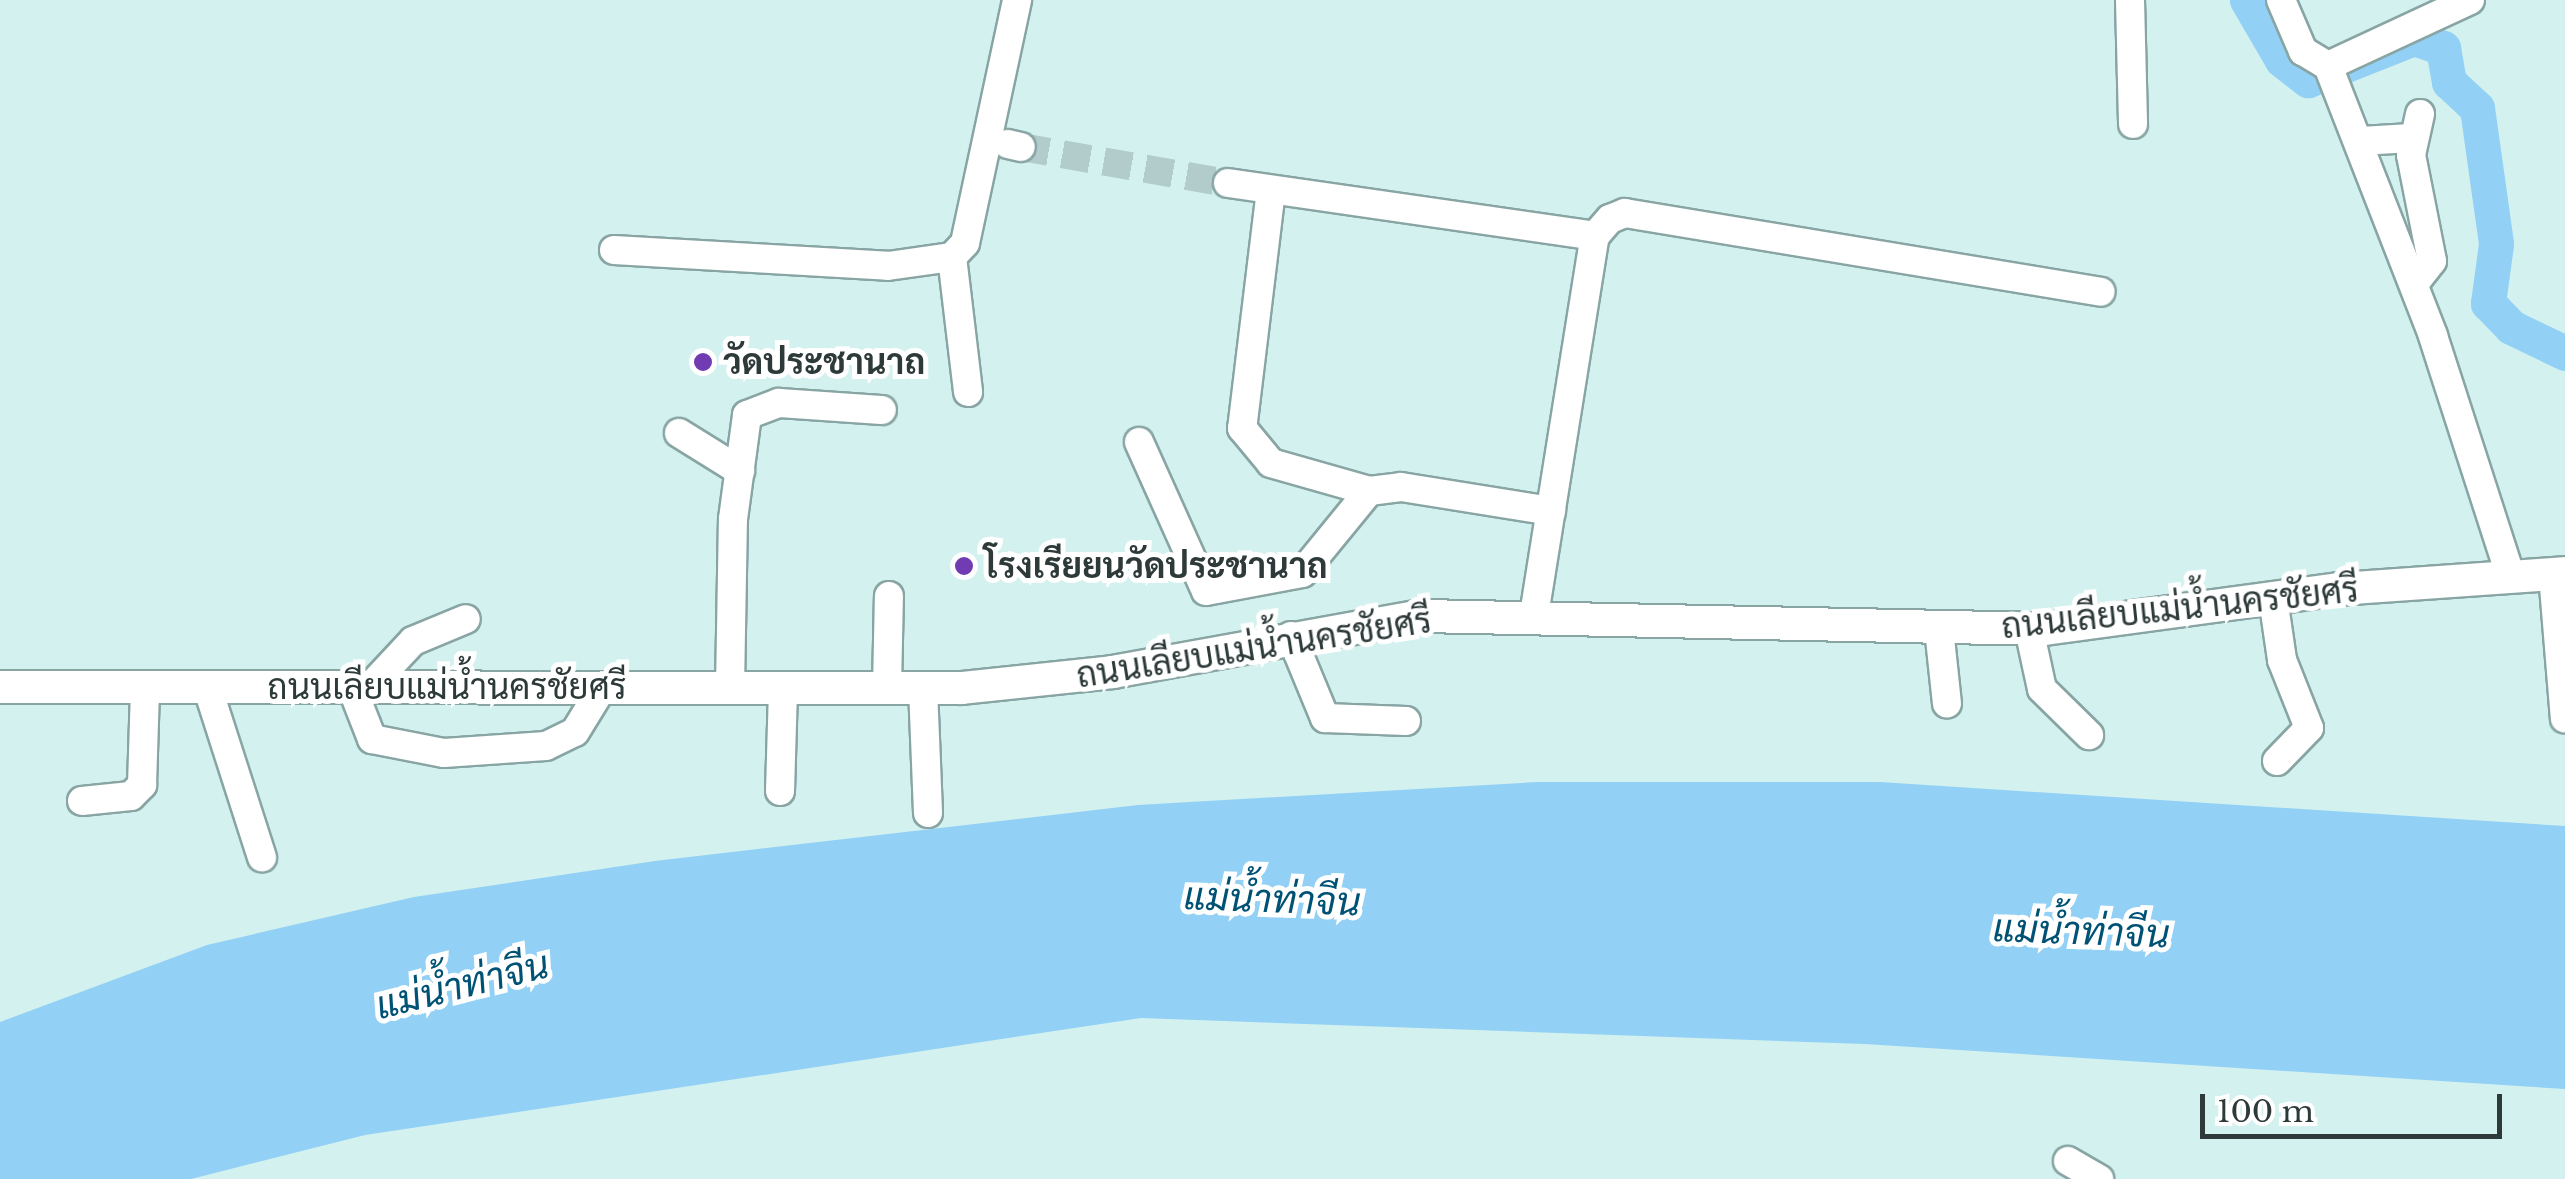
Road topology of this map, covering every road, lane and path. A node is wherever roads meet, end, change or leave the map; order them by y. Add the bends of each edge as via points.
1 (1017, 0) edge
2 (2130, 0) edge
3 (2281, 0) edge
4 (2470, 0) edge
5 (2335, 74) junction
6 (2133, 124) dead end
7 (2361, 142) junction
8 (1228, 183) tunnel mouth
9 (1271, 190) junction
10 (2419, 196) junction
11 (2386, 210) junction
12 (1595, 236) junction
13 (614, 250) dead end
14 (952, 257) junction
15 (2414, 284) junction
16 (2100, 292) dead end
17 (968, 392) dead end
18 (882, 410) dead end
19 (679, 433) dead end
20 (1139, 442) dead end
21 (740, 471) junction
22 (1369, 491) junction
23 (1551, 511) junction
24 (2559, 573) edge
25 (2510, 575) junction
26 (889, 596) dead end
27 (2273, 598) junction
28 (1534, 615) junction
29 (466, 619) dead end
30 (1939, 629) junction
31 (2029, 629) junction
32 (1291, 636) junction
33 (207, 686) junction
34 (0, 687) edge
35 (144, 688) junction
36 (360, 688) junction
37 (602, 688) junction
38 (730, 688) junction
39 (783, 688) junction
40 (887, 688) junction
41 (923, 688) junction
42 (1947, 704) dead end
43 (2565, 719) edge
44 (1406, 721) dead end
45 (2089, 736) dead end
46 (2277, 761) dead end
47 (780, 790) dead end
48 (82, 801) dead end
49 (928, 813) dead end
50 (262, 857) dead end
51 (2068, 1160) dead end
52 (2098, 1179) edge

1 - 14 street via 964,243
2 - 6 street
3 - 5 street via 2304,51
4 - 5 street
5 - 7 street
7 - 10 street via 2416,126
7 - 11 street
8 - 9 street
9 - 12 street
9 - 22 street via 1242,428 1271,463
10 - 11 street
10 - 15 street via 2432,262
11 - 15 street
12 - 16 street via 1625,214
12 - 23 street
13 - 14 street via 888,266
14 - 17 street
15 - 25 street
18 - 21 street via 766,406 748,415
19 - 21 street
20 - 22 street via 1206,591 1302,574
21 - 38 street
22 - 23 street via 1401,487
23 - 28 street
24 - 25 main road, ถนนเลียบแม่น้ำนครชัยศรี
24 - 43 street
25 - 27 main road, ถนนเลียบแม่น้ำนครชัยศรี
26 - 40 street
27 - 31 main road, ถนนเลียบแม่น้ำนครชัยศรี
27 - 46 street via 2282,660 2309,728
28 - 30 main road, ถนนเลียบแม่น้ำนครชัยศรี
28 - 32 main road, ถนนเลียบแม่น้ำนครชัยศรี via 1422,616
29 - 36 street via 413,641
30 - 31 main road, ถนนเลียบแม่น้ำนครชัยศรี
30 - 42 street
31 - 45 street via 2042,689
32 - 41 main road, ถนนเลียบแม่น้ำนครชัยศรี via 1078,677
32 - 44 street via 1325,718
33 - 35 main road, ถนนเลียบแม่น้ำนครชัยศรี
33 - 36 main road, ถนนเลียบแม่น้ำนครชัยศรี
33 - 50 street
34 - 35 main road, ถนนเลียบแม่น้ำนครชัยศรี
35 - 48 street via 142,785 131,796
36 - 37 main road, ถนนเลียบแม่น้ำนครชัยศรี
36 - 37 street via 372,739 444,754 546,746 574,732
37 - 38 main road, ถนนเลียบแม่น้ำนครชัยศรี
38 - 39 main road, ถนนเลียบแม่น้ำนครชัยศรี
39 - 40 main road, ถนนเลียบแม่น้ำนครชัยศรี
39 - 47 street
40 - 41 main road, ถนนเลียบแม่น้ำนครชัยศรี
41 - 49 street
51 - 52 street

